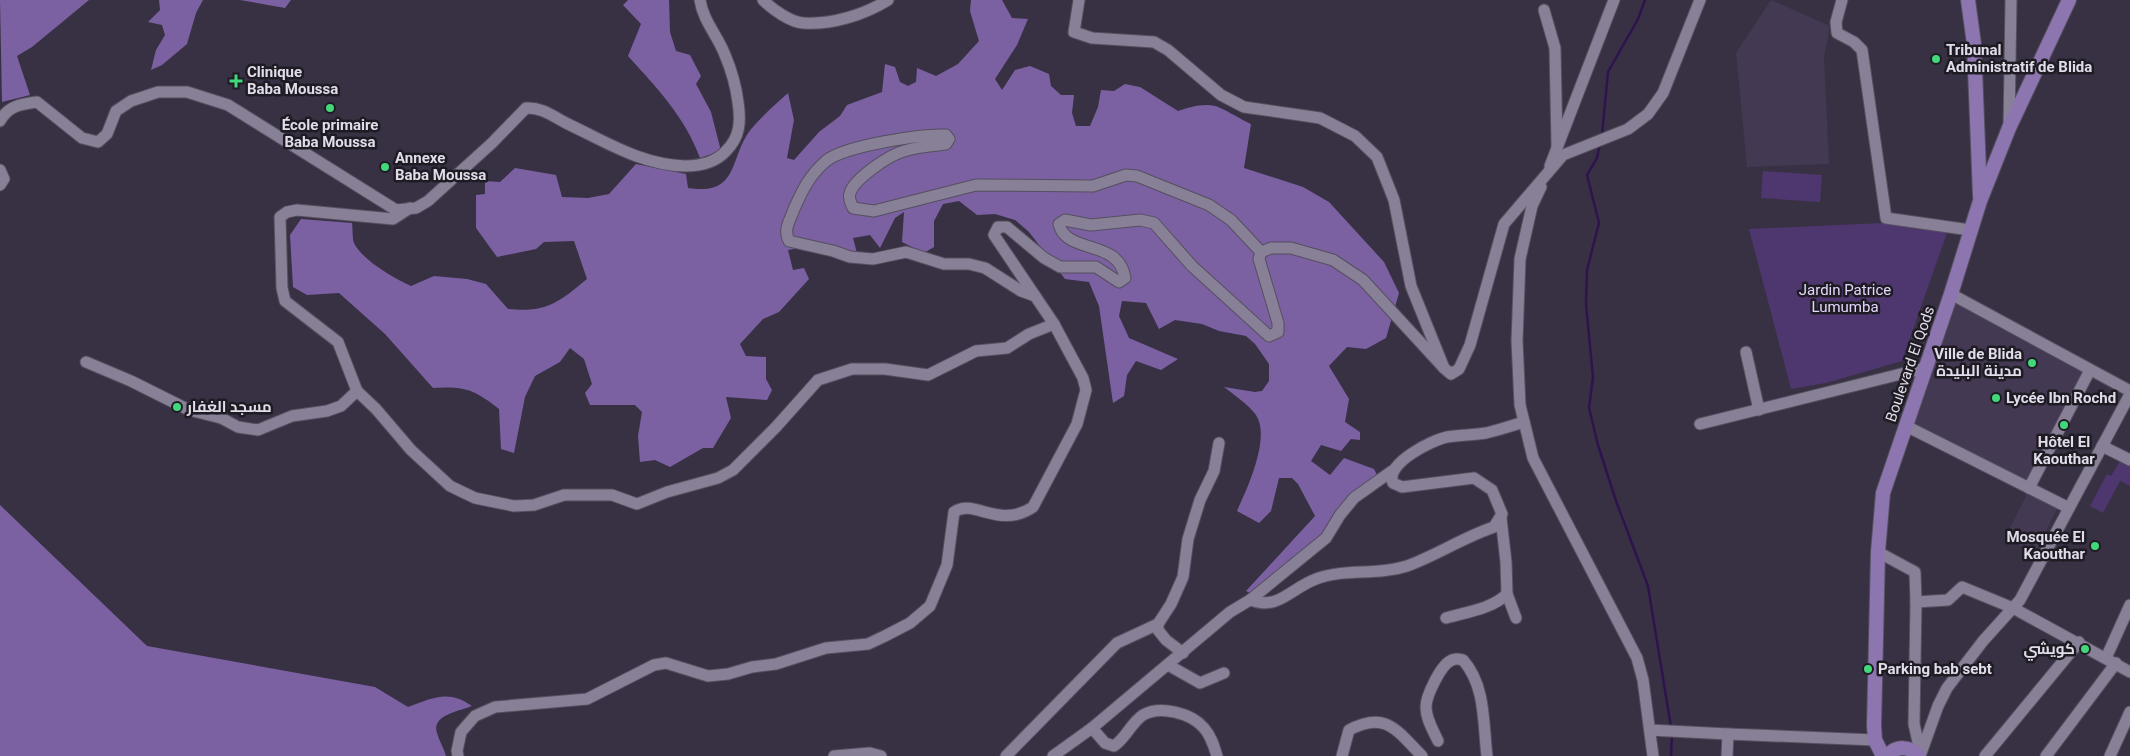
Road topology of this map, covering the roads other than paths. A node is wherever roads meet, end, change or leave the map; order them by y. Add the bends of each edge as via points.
1 (700, 0) edge
2 (763, 0) edge
3 (888, 0) edge
4 (1079, 0) edge
5 (1614, 0) edge
6 (1700, 0) edge
7 (1842, 0) edge
8 (1968, 0) edge
9 (2011, 0) edge
10 (2069, 0) edge
11 (1544, 10) dead end
12 (2010, 90) junction
13 (2024, 95) junction
14 (0, 121) edge
15 (2009, 128) junction
16 (1560, 152) junction
17 (0, 170) edge
18 (1548, 171) junction
19 (0, 185) edge
20 (1980, 201) junction
21 (410, 208) junction
22 (1970, 230) junction
23 (1262, 252) junction
24 (1951, 294) junction
25 (1035, 296) junction
26 (1054, 324) junction
27 (1746, 352) dead end
28 (86, 362) dead end
29 (1444, 368) junction
30 (1925, 368) junction
31 (2090, 370) junction
32 (356, 390) junction
33 (2130, 392) edge
34 (1759, 410) junction
35 (1524, 422) junction
36 (1700, 424) dead end
37 (1906, 426) junction
38 (1219, 443) dead end
39 (2102, 446) junction
40 (2130, 460) edge
41 (1392, 471) junction
42 (2029, 488) junction
43 (2069, 508) junction
44 (1501, 518) junction
45 (1878, 552) junction
46 (1507, 594) junction
47 (1250, 600) junction
48 (1916, 602) junction
49 (2130, 605) edge
50 (2013, 608) junction
51 (1446, 618) dead end
52 (1516, 618) dead end
53 (1158, 624) junction
54 (2079, 642) junction
55 (1183, 653) junction
56 (2111, 661) junction
57 (1168, 665) junction
58 (2130, 672) edge
59 (1224, 673) dead end
60 (2130, 712) edge
61 (1092, 728) junction
62 (1650, 730) junction
63 (1728, 734) junction
64 (1874, 740) junction
65 (1438, 741) dead end
66 (1920, 754) edge
67 (458, 756) edge
68 (834, 756) edge
69 (881, 756) edge
70 (1006, 756) edge
71 (1053, 756) edge
72 (1217, 756) edge
73 (1342, 756) edge
74 (1422, 756) edge
75 (1488, 756) edge
76 (1653, 756) edge
77 (1727, 756) edge
78 (1884, 756) edge
79 (1888, 756) edge
80 (1985, 756) edge
81 (2046, 756) edge
82 (2110, 756) edge

1 - 21 street via 725,54 738,102 740,128 735,142 722,156 696,166 656,163 633,156 543,110 526,108 428,201
2 - 3 street via 771,8 801,23 832,21 871,10
4 - 29 street via 1074,32 1092,38 1154,42 1221,95 1244,107 1320,118 1355,136 1377,158 1394,200 1411,286
5 - 16 street
6 - 16 street via 1662,93 1648,114 1628,129
7 - 22 street via 1836,22 1837,33 1862,50 1886,218
8 - 20 main road via 1975,62
9 - 12 street
10 - 13 main road, Boulevard El Qods
11 - 16 street via 1555,48 1558,89 1555,127
12 - 13 street via 2016,97
12 - 15 street
13 - 15 main road, Boulevard El Qods
14 - 21 street via 6,111 37,102 82,138 98,142 107,134 116,111 131,101 158,92 187,92 228,105 396,210
15 - 20 main road, Boulevard El Qods
16 - 18 street
17 - 19 street via 4,179
18 - 29 street via 1504,224 1470,345 1459,369 1451,374
18 - 35 street via 1532,206 1520,259 1517,341 1520,405
20 - 22 main road, Boulevard El Qods
21 - 32 street via 393,219 297,210 280,217 285,301 338,342
22 - 24 main road, Boulevard El Qods
23 - 25 street via 1259,260 1278,323 1278,332 1269,336 1192,266 1154,223 1140,220 1091,226 1065,220 1059,224 1061,232 1074,242 1102,250 1115,258 1124,269 1125,278 1119,282 1096,267 1060,267 1006,227 998,227 994,235
23 - 25 street via 1231,220 1209,205 1137,176 1126,175 1093,186 976,185 874,211 853,208 849,200 850,191 864,175 903,151 946,144 949,139 946,135 877,143 827,160 800,192 786,228 789,241 850,257 873,259 906,252 944,264 984,268
23 - 29 street via 1271,248 1291,248 1333,260 1363,280
24 - 30 main road, Boulevard El Qods
24 - 31 street
25 - 26 street
26 - 32 street via 1007,348 976,351 928,375 885,369 852,369 818,380 733,470 718,478 637,504 612,495 564,495 534,505 514,506 475,498 450,486 410,450 376,408
26 - 67 street via 1083,378 1086,390 1077,424 1033,507 1022,515 1007,517 968,507 954,512 947,565 938,589 930,606 910,623 868,644 826,648 776,664 728,674 708,676 666,662 587,699 495,707 475,716 461,732
27 - 34 street
28 - 32 street via 189,410 221,418 238,427 258,430 292,416 342,406
30 - 34 street
30 - 37 main road, Boulevard El Qods
31 - 33 street
31 - 42 street
33 - 39 street
34 - 36 street
35 - 41 street via 1486,433 1446,437 1414,452
35 - 62 street via 1533,458 1637,658 1644,680
37 - 42 street
37 - 45 main road, Boulevard El Qods via 1883,493
38 - 53 street via 1214,471 1200,500 1188,539 1183,576
39 - 40 street
39 - 43 street
41 - 44 street via 1390,478 1393,483 1402,487 1474,478 1492,490
41 - 47 street via 1354,498 1326,538
42 - 43 street
43 - 50 street
44 - 46 street
44 - 47 street via 1494,527 1406,566 1336,573 1314,580 1273,603 1262,605
45 - 48 street via 1915,572
45 - 64 main road, Boulevard El Qods
46 - 51 street via 1500,601
46 - 52 street
47 - 55 street via 1230,612
48 - 50 street via 1948,600 1962,587
48 - 66 street via 1914,724
49 - 56 street
50 - 54 street
50 - 66 street via 1947,688
53 - 55 street via 1158,630 1166,640
53 - 70 street via 1118,643
54 - 56 street
54 - 80 street
55 - 57 street
56 - 58 street
56 - 81 street
57 - 59 street via 1200,682
57 - 61 street
60 - 82 street
61 - 71 street
61 - 72 street via 1105,743 1114,746 1143,716 1163,709 1193,719 1204,727
62 - 63 street
62 - 76 street
63 - 64 street
63 - 77 street
64 - 78 main road
65 - 75 street via 1426,714 1429,691 1450,660 1463,660 1469,666 1482,700
66 - 79 main road via 1898,748
68 - 69 street via 870,753
73 - 74 street via 1348,730 1364,722 1390,724

